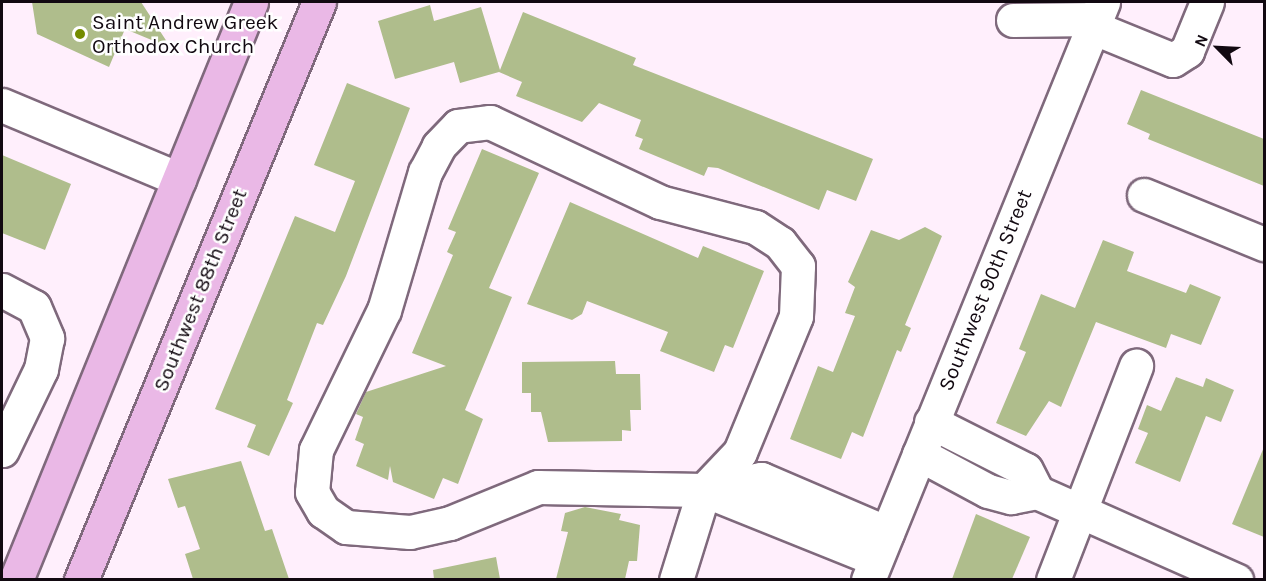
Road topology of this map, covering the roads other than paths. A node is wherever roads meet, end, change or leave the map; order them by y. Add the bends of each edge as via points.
1 (251, 2) edge
2 (319, 2) edge
3 (1207, 2) edge
4 (1022, 11) edge
5 (1097, 16) edge
6 (2, 105) edge
7 (179, 179) junction
8 (1144, 195) dead end
9 (1264, 244) edge
10 (6, 292) edge
11 (1136, 366) dead end
12 (932, 422) junction
13 (2, 450) edge
14 (919, 454) junction
15 (704, 490) junction
16 (1037, 492) junction
17 (1082, 511) junction
18 (33, 537) junction
19 (877, 557) edge
20 (16, 579) edge
21 (33, 579) edge
22 (81, 579) edge
23 (676, 579) edge
24 (1053, 579) edge
25 (1236, 579) edge

1 - 7 main road
2 - 22 main road, Southwest 88th Street
3 - 5 street via 1187,51 1173,60
4 - 5 street
5 - 12 street, Southwest 90th Street
6 - 7 street
7 - 18 main road
8 - 9 street
10 - 13 street via 39,313 47,329 46,349
11 - 17 street
12 - 14 street, Southwest 90th Street
12 - 16 street via 1026,470
14 - 16 street via 988,491 1011,497
14 - 19 street, Southwest 90th Street
15 - 15 street via 740,452 796,316 798,266 780,243 755,227 660,202 490,122 458,126 439,146 425,172 384,310 313,460 315,502 346,527 389,532 431,529 509,495 555,485
15 - 19 street via 761,479
15 - 23 street
16 - 17 street
17 - 24 street
17 - 25 street
18 - 20 main road
18 - 21 main road

